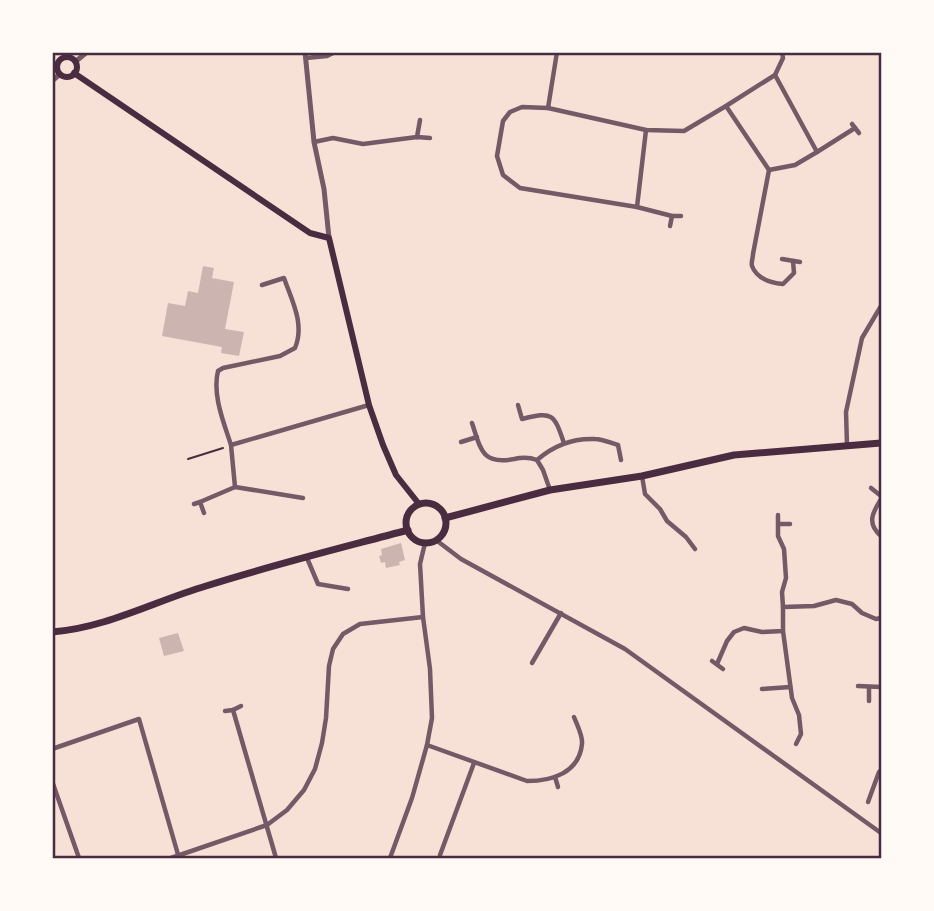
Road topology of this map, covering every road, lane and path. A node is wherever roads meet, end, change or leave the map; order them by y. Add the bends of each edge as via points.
1 (87, 52) edge
2 (335, 52) edge
3 (557, 52) edge
4 (782, 52) edge
5 (52, 54) edge
6 (306, 55) edge
7 (61, 59) junction
8 (75, 62) junction
9 (74, 73) junction
10 (60, 74) junction
11 (775, 75) junction
12 (52, 81) edge
13 (726, 106) junction
14 (548, 108) junction
15 (420, 120) dead end
16 (855, 128) dead end
17 (646, 130) junction
18 (417, 137) junction
19 (430, 138) dead end
20 (314, 142) junction
21 (817, 152) junction
22 (769, 170) junction
23 (637, 207) junction
24 (672, 216) junction
25 (681, 216) dead end
26 (670, 226) dead end
27 (329, 238) junction
28 (782, 259) dead end
29 (793, 261) junction
30 (800, 262) dead end
31 (262, 285) dead end
32 (881, 306) edge
33 (369, 405) junction
34 (518, 405) dead end
35 (472, 424) dead end
36 (477, 437) junction
37 (461, 442) dead end
38 (564, 443) junction
39 (881, 443) edge
40 (232, 445) junction
41 (847, 446) junction
42 (188, 459) dead end
43 (537, 460) junction
44 (621, 460) dead end
45 (642, 476) junction
46 (234, 487) junction
47 (871, 488) dead end
48 (550, 490) junction
49 (881, 497) edge
50 (303, 498) dead end
51 (419, 504) junction
52 (204, 513) dead end
53 (778, 515) dead end
54 (446, 518) junction
55 (779, 524) junction
56 (790, 524) dead end
57 (408, 530) junction
58 (691, 530) dead end
59 (881, 536) edge
60 (687, 537) junction
61 (436, 540) junction
62 (425, 542) junction
63 (695, 549) dead end
64 (307, 558) junction
65 (348, 589) dead end
66 (782, 607) junction
67 (561, 613) junction
68 (423, 617) junction
69 (881, 618) edge
70 (783, 631) junction
71 (52, 632) edge
72 (532, 663) dead end
73 (723, 669) dead end
74 (858, 686) dead end
75 (790, 687) junction
76 (869, 687) junction
77 (881, 687) edge
78 (762, 689) dead end
79 (869, 701) dead end
80 (241, 706) dead end
81 (233, 710) junction
82 (225, 711) dead end
83 (574, 717) dead end
84 (796, 744) dead end
85 (427, 745) junction
86 (52, 749) edge
87 (474, 763) junction
88 (881, 770) edge
89 (555, 777) junction
90 (52, 780) edge
91 (558, 787) dead end
92 (873, 789) junction
93 (880, 791) dead end
94 (868, 802) dead end
95 (267, 825) junction
96 (881, 833) edge
97 (440, 855) dead end
98 (179, 857) edge
99 (79, 859) edge
100 (171, 859) edge
101 (276, 859) edge
102 (390, 859) edge

1 - 8 street
2 - 6 street
3 - 14 street
4 - 11 street
5 - 7 main road
6 - 20 street
7 - 8 main road via 69,57
7 - 10 main road via 57,65
8 - 9 main road
9 - 10 main road
9 - 27 main road via 310,233
10 - 12 street
11 - 13 street
11 - 21 street
13 - 17 street via 684,131
13 - 22 street
14 - 17 street
14 - 23 street via 522,107 503,121 497,156 503,175 520,188
15 - 18 street
16 - 21 street
17 - 23 street
18 - 19 street
18 - 20 street via 362,144 333,138
20 - 27 street
21 - 22 street via 795,164
22 - 29 street via 752,266 771,283 783,284 794,273
23 - 24 street
24 - 25 street
24 - 26 street
27 - 33 main road
28 - 29 street
29 - 30 street
31 - 40 street via 284,278 297,314 299,340 295,348 280,356 218,371 221,412
32 - 41 street via 862,338 846,412
33 - 40 street
33 - 51 main road via 396,475
34 - 38 street via 522,419 549,416 557,423
35 - 36 street
36 - 37 street
36 - 43 street via 492,460
38 - 43 street
38 - 44 street via 596,439 618,445
39 - 41 main road
40 - 42 path
40 - 46 street
41 - 45 main road via 734,455
43 - 48 street
45 - 48 main road
45 - 60 street via 645,494 667,522
46 - 50 street
46 - 52 street via 197,503
47 - 49 street
48 - 54 main road
49 - 59 street via 872,514
51 - 54 main road via 432,504
51 - 57 main road via 409,512
53 - 55 street
54 - 61 main road via 444,531
55 - 56 street
55 - 66 street via 786,578
57 - 62 main road
57 - 64 main road
58 - 60 street
60 - 63 street
61 - 62 main road
61 - 67 street via 461,559
62 - 68 street via 420,564
64 - 65 street via 318,584
64 - 71 main road via 205,586 72,631
66 - 69 street via 836,600
66 - 70 street
67 - 72 street
67 - 96 street via 625,649
68 - 85 street via 432,705
68 - 95 street via 360,624 343,634 329,666 326,718 315,769 287,810
70 - 73 street via 744,628 734,632 714,662
70 - 75 street
74 - 76 street
75 - 78 street
75 - 84 street via 804,735
76 - 77 street
76 - 79 street
80 - 81 street
81 - 82 street
81 - 95 street
83 - 89 street via 582,742 576,762
85 - 87 street
85 - 102 street
86 - 98 street via 139,719
87 - 89 street via 527,781
87 - 97 street
88 - 92 street
89 - 91 street
90 - 99 street
92 - 93 street
92 - 94 street
95 - 98 street
95 - 101 street
98 - 100 street

